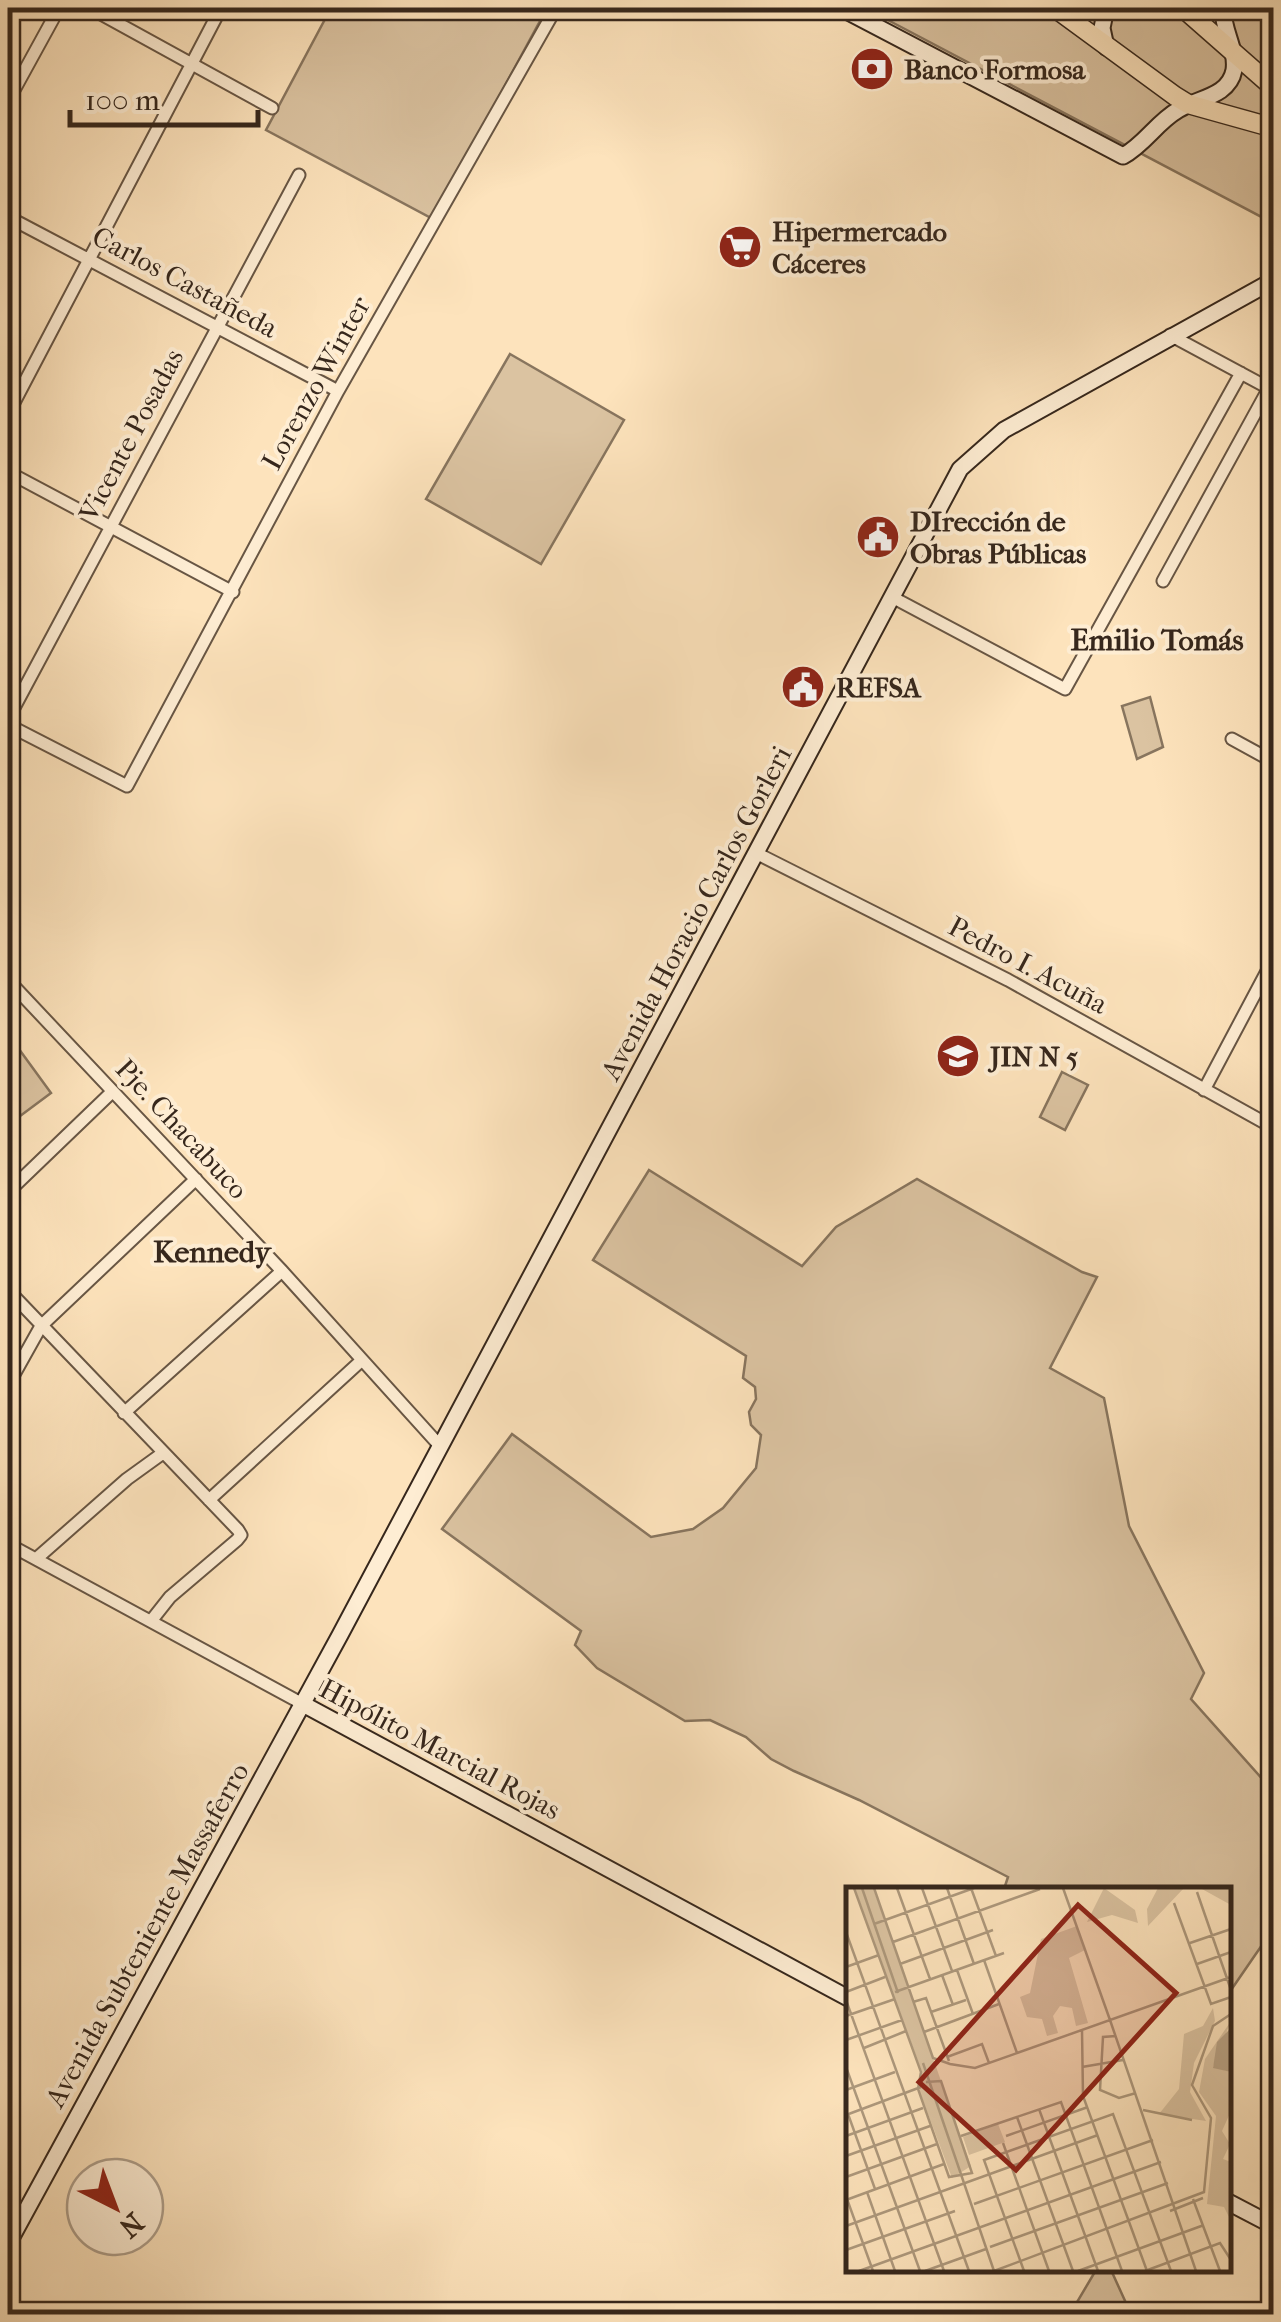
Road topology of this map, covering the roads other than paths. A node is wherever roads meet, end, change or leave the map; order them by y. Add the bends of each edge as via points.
1 (59, 8) edge
2 (90, 8) edge
3 (221, 8) edge
4 (556, 8) edge
5 (841, 8) edge
6 (1054, 8) edge
7 (1106, 8) edge
8 (1183, 8) edge
9 (1223, 8) edge
10 (1106, 47) junction
11 (1233, 51) junction
12 (191, 64) junction
13 (1274, 88) edge
14 (8, 102) edge
15 (1188, 104) junction
16 (272, 108) dead end
17 (1274, 128) edge
18 (299, 175) dead end
19 (8, 217) edge
20 (90, 260) junction
21 (1274, 280) edge
22 (217, 328) junction
23 (1170, 336) junction
24 (1241, 373) junction
25 (1271, 390) edge
26 (338, 391) junction
27 (8, 414) edge
28 (8, 472) edge
29 (111, 526) junction
30 (1162, 581) dead end
31 (232, 592) junction
32 (892, 597) junction
33 (8, 722) edge
34 (1232, 740) dead end
35 (1274, 762) edge
36 (756, 853) junction
37 (1274, 958) edge
38 (8, 980) edge
39 (1204, 1090) junction
40 (112, 1092) junction
41 (1274, 1128) edge
42 (196, 1179) junction
43 (8, 1192) edge
44 (282, 1271) junction
45 (8, 1290) edge
46 (41, 1326) junction
47 (362, 1360) junction
48 (8, 1385) edge
49 (124, 1412) junction
50 (440, 1446) junction
51 (163, 1452) junction
52 (209, 1500) junction
53 (8, 1544) edge
54 (36, 1559) junction
55 (151, 1622) junction
56 (302, 1703) junction
57 (846, 1997) edge
58 (1231, 2204) edge
59 (1274, 2226) edge
60 (8, 2244) edge

1 - 14 street
2 - 12 street
3 - 12 street
4 - 26 street, Lorenzo Winter
5 - 15 main road via 1123,156
6 - 10 main road
7 - 10 main road
8 - 11 main road
9 - 11 main road
10 - 15 main road
11 - 13 main road
11 - 15 main road via 1234,68 1222,90
12 - 16 street
12 - 20 street
15 - 17 main road
18 - 22 street, Vicente Posadas
19 - 20 street, Carlos Castañeda
20 - 22 street, Carlos Castañeda
20 - 27 street
21 - 23 main road, Avenida Horacio Carlos Gorleri
22 - 26 street, Carlos Castañeda
22 - 29 street, Vicente Posadas
23 - 24 street
23 - 32 main road, Avenida Horacio Carlos Gorleri via 981,447 960,469
24 - 25 street
24 - 32 street via 1066,689
25 - 30 street
26 - 31 street, Lorenzo Winter
28 - 29 street
29 - 31 street
29 - 33 street, Vicente Posadas
31 - 33 street, Lorenzo Winter via 127,786
32 - 36 main road, Avenida Horacio Carlos Gorleri
34 - 35 street
36 - 39 street, Pedro I. Acuña via 1008,980
36 - 50 main road, Avenida Horacio Carlos Gorleri
37 - 39 street
38 - 40 street, Pje. Chacabuco
39 - 41 street, Pedro I. Acuña
40 - 42 street, Pje. Chacabuco
40 - 43 street
42 - 44 street, Pje. Chacabuco
42 - 46 street
44 - 47 street, Pje. Chacabuco
44 - 49 street
45 - 46 street
46 - 48 street
46 - 49 street
47 - 50 street, Pje. Chacabuco
47 - 52 street
49 - 51 street
50 - 56 main road, Avenida Horacio Carlos Gorleri
51 - 52 street
51 - 54 street
52 - 55 street via 240,1535
53 - 54 street, Hipólito Marcial Rojas
54 - 55 street, Hipólito Marcial Rojas
55 - 56 street, Hipólito Marcial Rojas
56 - 57 main road, Hipólito Marcial Rojas
56 - 60 main road, Avenida Subteniente Massaferro
58 - 59 main road

